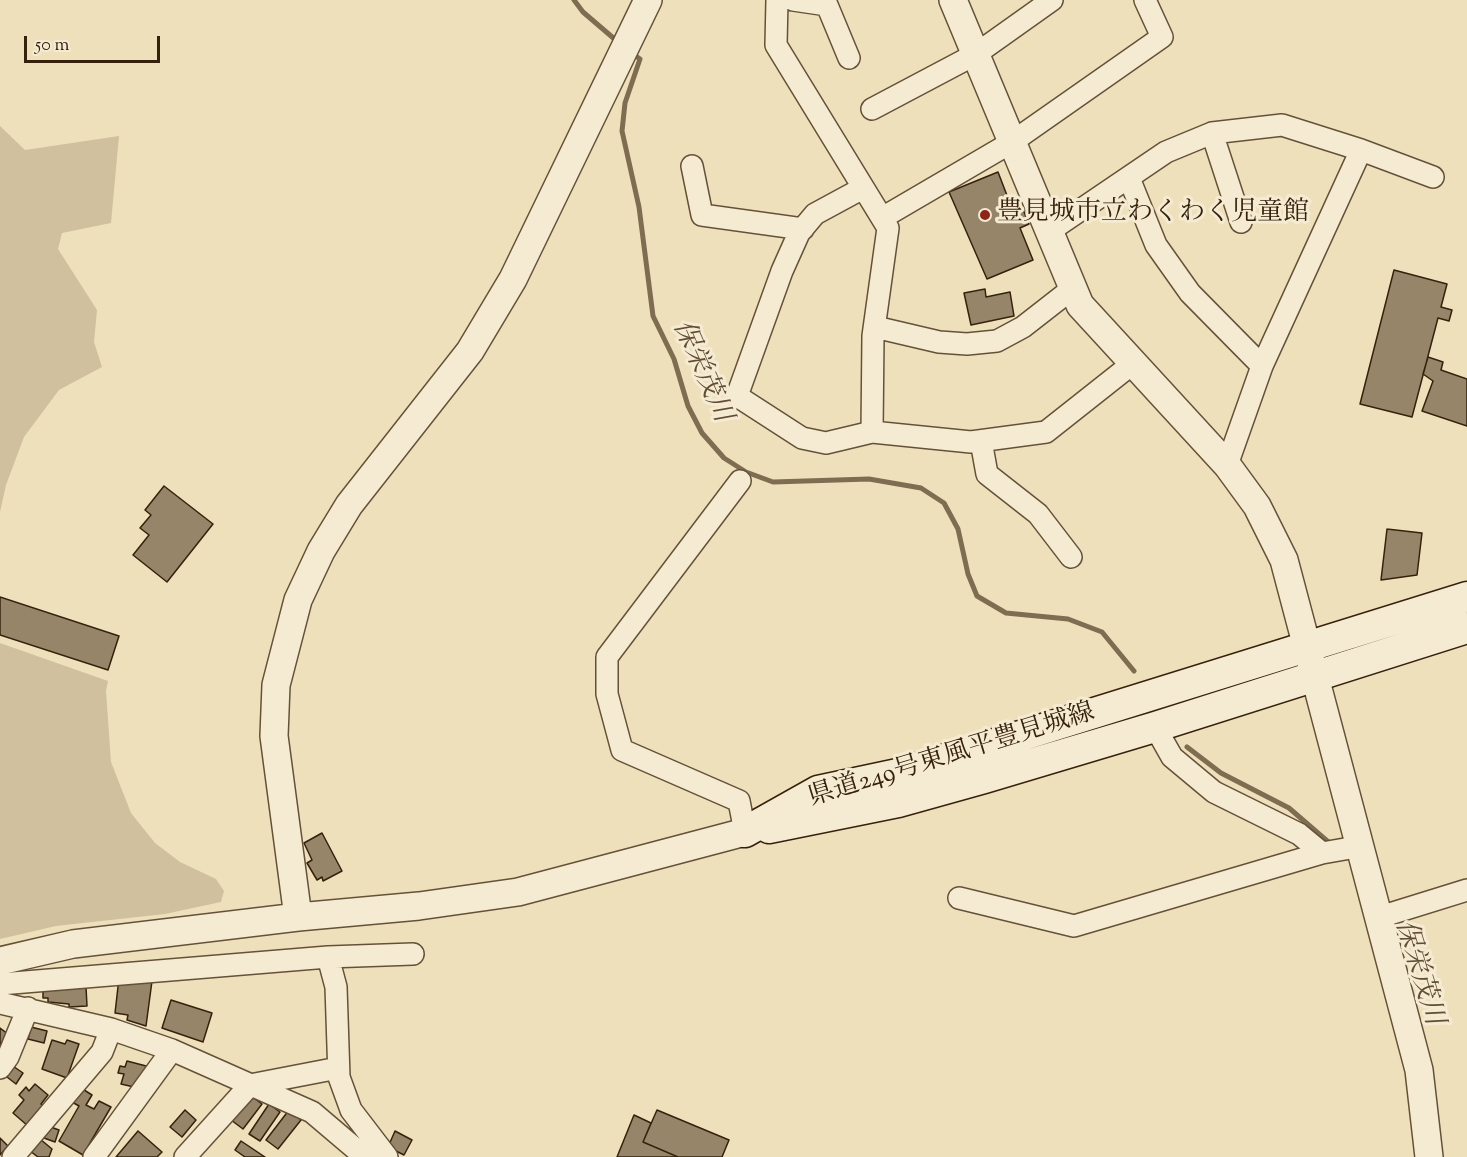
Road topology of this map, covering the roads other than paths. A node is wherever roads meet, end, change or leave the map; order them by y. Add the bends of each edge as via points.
1 (648, 0) edge
2 (777, 0) edge
3 (794, 0) edge
4 (953, 0) edge
5 (1052, 0) edge
6 (1145, 0) edge
7 (976, 54) junction
8 (849, 58) dead end
9 (872, 109) dead end
10 (1212, 133) junction
11 (1012, 142) junction
12 (1361, 150) junction
13 (692, 166) dead end
14 (1433, 177) dead end
15 (1129, 178) junction
16 (863, 188) junction
17 (882, 218) junction
18 (1241, 222) dead end
19 (803, 229) junction
20 (1048, 232) junction
21 (1073, 288) junction
22 (875, 327) junction
23 (1132, 364) junction
24 (1262, 366) junction
25 (872, 432) junction
26 (981, 441) junction
27 (1227, 465) junction
28 (740, 482) dead end
29 (1071, 557) dead end
30 (1467, 597) edge
31 (1467, 628) edge
32 (1308, 646) junction
33 (1317, 676) junction
34 (1155, 727) junction
35 (745, 832) junction
36 (1362, 846) junction
37 (1322, 853) junction
38 (1467, 890) edge
39 (959, 898) dead end
40 (298, 917) junction
41 (1380, 917) junction
42 (413, 954) dead end
43 (328, 957) junction
44 (0, 961) edge
45 (0, 984) edge
46 (0, 1003) edge
47 (28, 1008) junction
48 (111, 1029) junction
49 (172, 1050) junction
50 (0, 1068) edge
51 (338, 1068) junction
52 (250, 1085) junction
53 (13, 1157) edge
54 (94, 1157) edge
55 (186, 1157) edge
56 (365, 1157) edge
57 (387, 1157) edge
58 (1429, 1157) edge

1 - 40 street via 513,279 470,351 349,505 298,600 276,685 274,736
2 - 16 street via 776,45
3 - 8 street via 827,5
4 - 7 street
5 - 7 street
6 - 11 street via 1162,37
7 - 9 street
7 - 11 street
10 - 12 street via 1282,125
10 - 15 street via 1166,152
10 - 18 street
11 - 17 street
11 - 20 street
12 - 14 street
12 - 24 street
13 - 19 street via 702,216
15 - 20 street
15 - 24 street via 1156,245 1190,292
16 - 17 street
16 - 19 street via 814,214
17 - 22 street via 888,228
19 - 25 street via 782,271 737,396 802,438 826,443
20 - 21 street
21 - 22 street via 1023,327 997,341 939,342
21 - 23 street via 1080,305
22 - 25 street
23 - 26 street via 1046,432
23 - 27 street
24 - 27 street
25 - 26 street
26 - 29 street via 987,474 1038,514
27 - 32 street via 1272,532 1284,560
28 - 35 street via 607,657 607,694 622,750 739,801
30 - 32 main road, 県道249号東風平豊見城線
31 - 33 main road, 県道249号東風平豊見城線
32 - 33 street
32 - 35 main road, 県道249号東風平豊見城線 via 898,774 818,791
33 - 34 main road, 県道249号東風平豊見城線
33 - 36 street
34 - 35 main road, 県道249号東風平豊見城線 via 898,802
34 - 37 street via 1172,757 1214,792 1299,834
35 - 40 street via 518,892
36 - 37 street
36 - 41 street
37 - 39 street via 1074,926
38 - 41 street
40 - 44 street via 73,945
41 - 58 street via 1419,1070
42 - 43 street
43 - 45 street
43 - 51 street via 336,987
46 - 47 street
47 - 48 street
47 - 50 street
48 - 49 street
48 - 53 street via 102,1052
49 - 52 street
49 - 54 street
51 - 52 street
51 - 57 street via 351,1110
52 - 55 street
52 - 56 street via 312,1112

